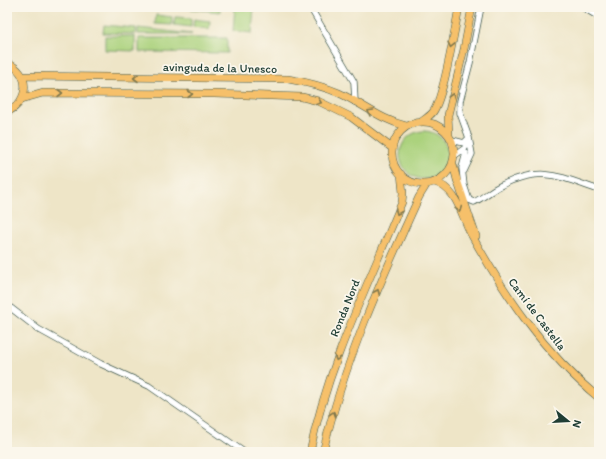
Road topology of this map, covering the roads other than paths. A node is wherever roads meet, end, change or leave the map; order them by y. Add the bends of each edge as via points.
1 (310, 7) edge
2 (459, 7) edge
3 (472, 7) edge
4 (481, 7) edge
5 (582, 7) edge
6 (599, 18) edge
7 (7, 63) edge
8 (23, 76) junction
9 (22, 99) junction
10 (355, 102) junction
11 (8, 112) edge
12 (421, 122) junction
13 (406, 126) junction
14 (451, 137) junction
15 (469, 138) junction
16 (392, 148) junction
17 (461, 151) junction
18 (454, 160) junction
19 (401, 174) junction
20 (463, 174) junction
21 (431, 183) junction
22 (599, 190) edge
23 (482, 253) junction
24 (7, 304) edge
25 (599, 398) edge
26 (244, 452) edge
27 (310, 452) edge
28 (324, 452) edge

1 - 10 street via 354,82
2 -> 12 main road via 449,59 436,104 432,113
14 -> 3 main road via 448,115
4 - 15 street via 460,101 460,114
5 - 6 street
7 - 8 main road via 14,66
8 - 9 main road via 25,87
10 -> 8 main road, avinguda de la Unesco via 320,86 288,79
9 - 11 main road
9 -> 16 main road via 41,93 302,97 318,101 351,117
13 -> 10 main road, avinguda de la Unesco via 379,117
12 - 13 main road
12 - 14 main road via 436,124
13 - 16 main road via 399,132
14 - 15 street via 464,144
14 - 18 main road
15 - 17 street via 468,144
15 - 20 street via 472,154
16 - 19 main road via 395,166
17 - 18 street
17 - 20 street via 466,153 462,165
18 - 21 main road via 442,178
18 - 23 main road, Camí de Castella via 457,180
19 - 21 main road via 412,182
19 -> 27 main road, Ronda Nord via 402,202 342,344 320,411
20 - 22 street via 469,200 474,202 498,187 536,173 549,174
21 -> 23 main road, Camí de Castella via 451,191
28 -> 21 main road, Ronda Nord via 338,395 360,332 419,197
23 - 25 main road, Camí de Castella via 534,332 562,364
24 - 26 street via 38,329 101,364 149,386

